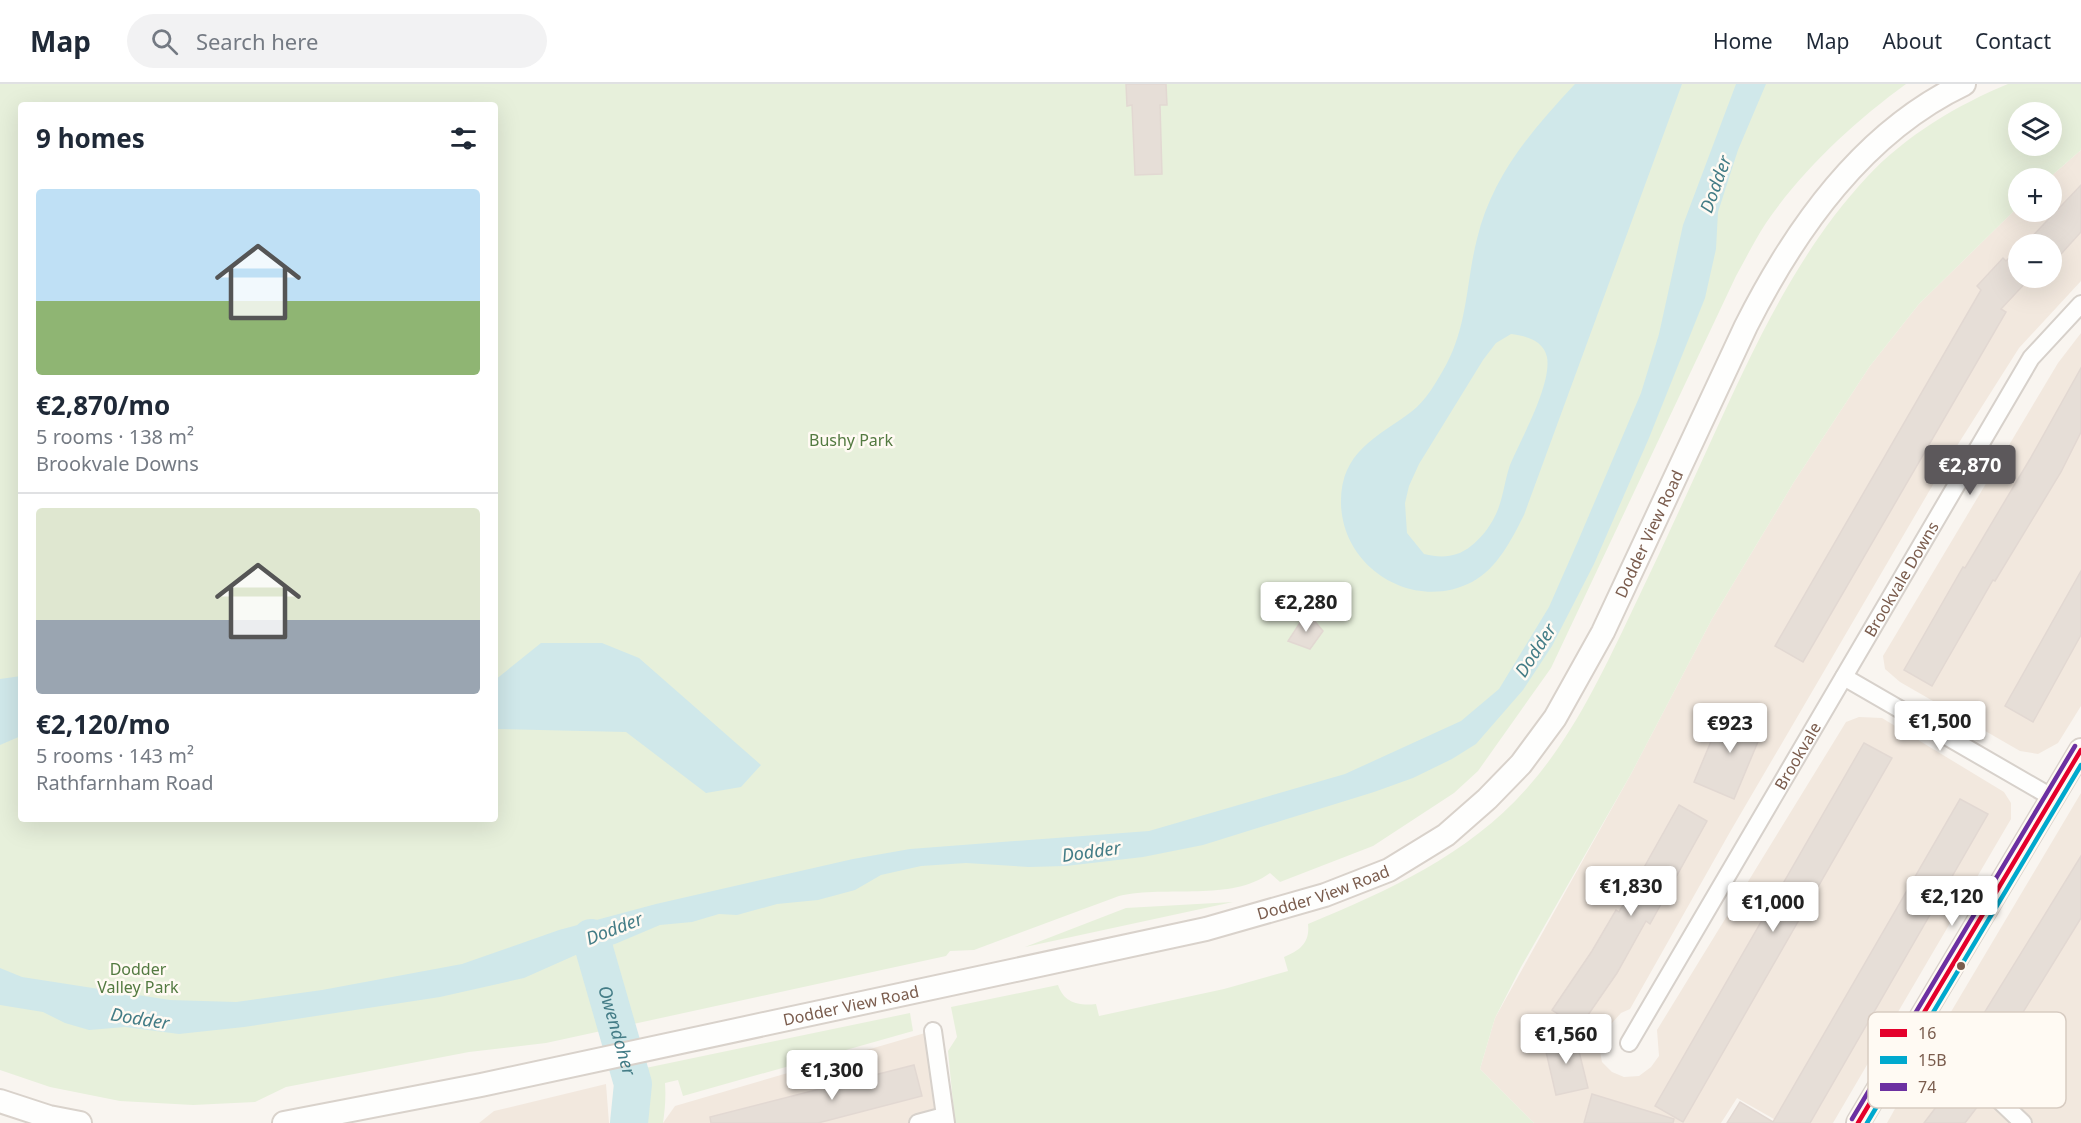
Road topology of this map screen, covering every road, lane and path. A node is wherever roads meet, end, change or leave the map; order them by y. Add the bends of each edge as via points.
1 (1964, 84) edge
2 (2081, 304) edge
3 (1844, 677) junction
4 (2081, 750) edge
5 (2053, 798) junction
6 (1924, 1012) edge
7 (933, 1031) dead end
8 (1629, 1043) dead end
9 (0, 1101) edge
10 (1868, 1106) edge
11 (2007, 1108) edge
12 (945, 1119) edge
13 (80, 1123) edge
14 (284, 1123) edge
15 (918, 1123) edge
16 (1858, 1123) edge
17 (2023, 1123) edge

1 - 14 main road, Dodder View Road via 1887,135 1842,178 1805,225 1746,326 1622,594 1569,695 1521,764 1446,835 1389,870 1358,883 1206,929 481,1085
2 - 3 street, Brookvale Downs via 2031,358
3 - 5 street
3 - 8 street, Brookvale
4 - 5 main road
5 - 6 main road
7 - 12 street
9 - 13 main road
10 - 16 main road
11 - 17 street
12 - 15 street

